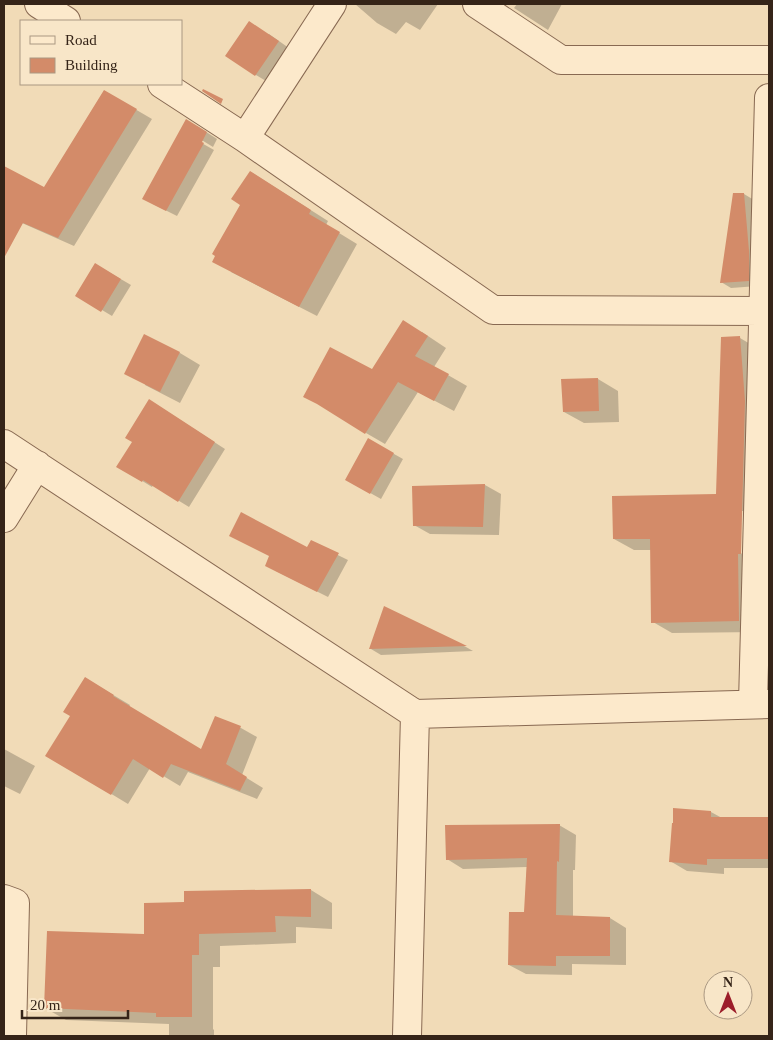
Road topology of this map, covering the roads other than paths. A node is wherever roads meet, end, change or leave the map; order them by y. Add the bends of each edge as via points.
1 (39, 4) edge
2 (332, 4) edge
3 (477, 4) edge
4 (64, 20) edge
5 (769, 60) edge
6 (164, 85) edge
7 (769, 98) edge
8 (245, 138) junction
9 (763, 311) junction
10 (4, 444) edge
11 (37, 465) junction
12 (4, 518) edge
13 (761, 704) edge
14 (415, 714) junction
15 (4, 899) edge
16 (12, 1036) edge
17 (407, 1036) edge

1 - 4 street
2 - 8 street
3 - 5 street via 561,60
6 - 8 street
7 - 9 street
8 - 9 street via 493,310
9 - 13 street
10 - 11 street
11 - 12 street
11 - 14 street
13 - 14 street
14 - 17 street
15 - 16 street via 15,903

